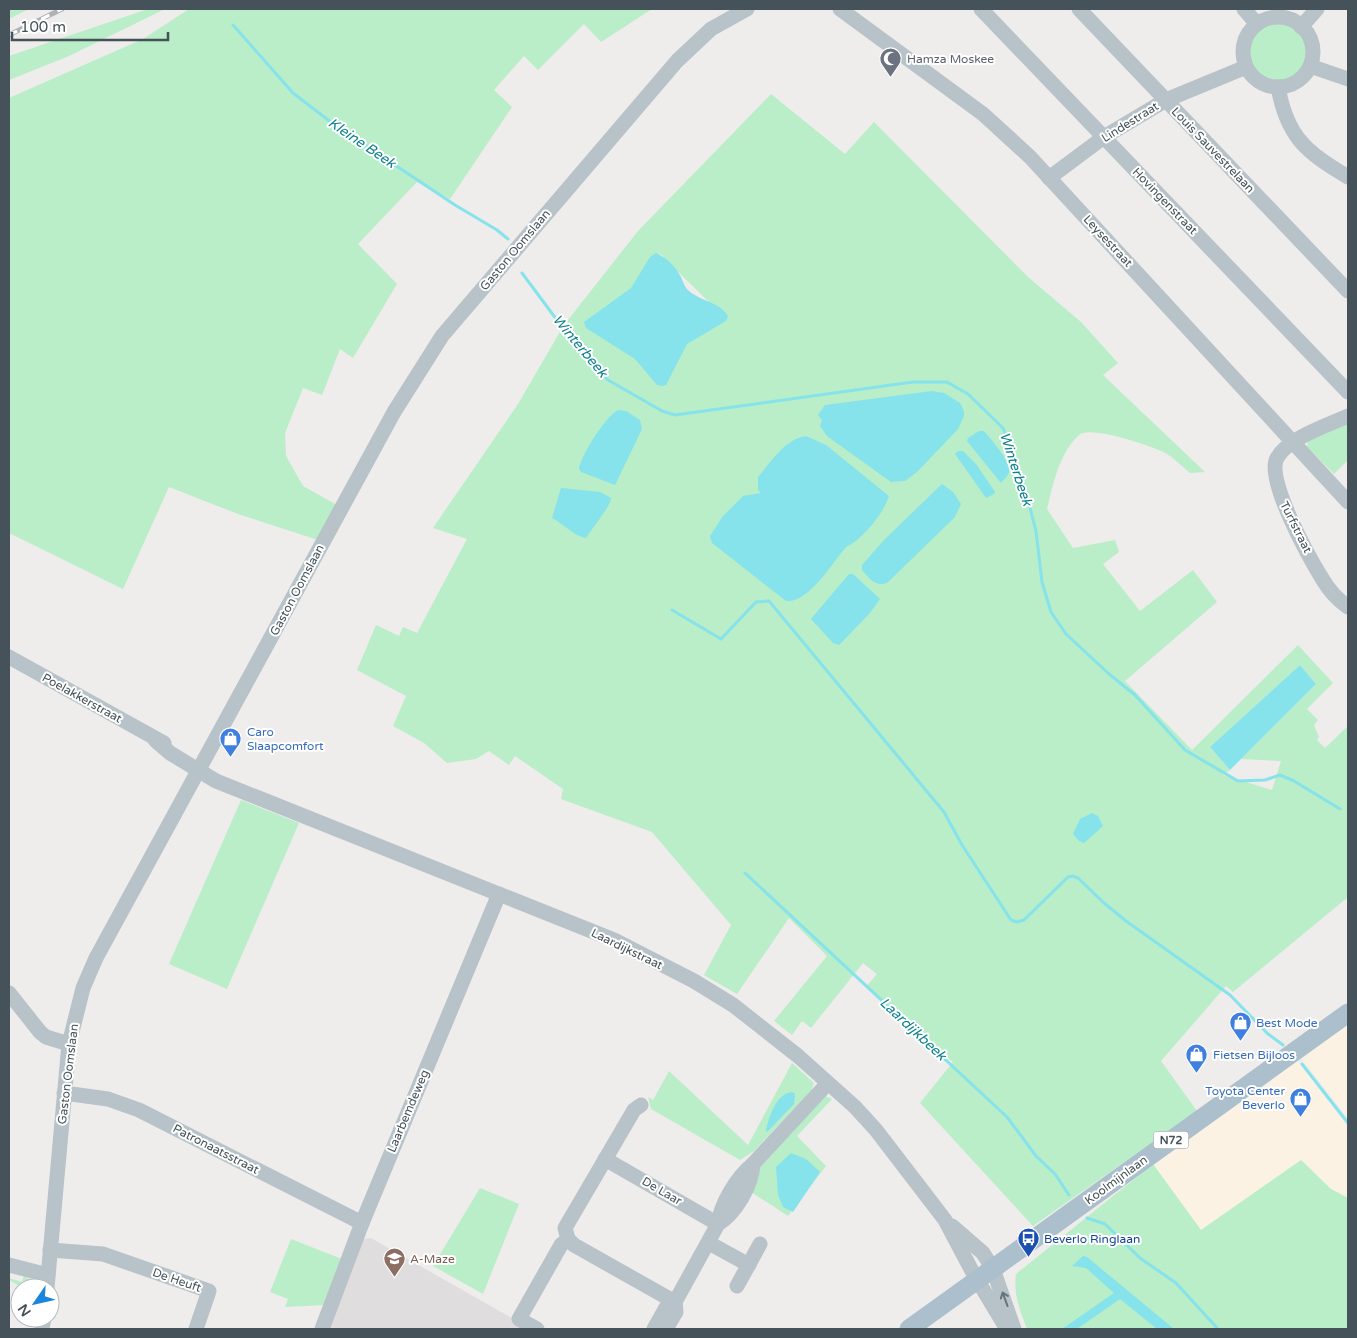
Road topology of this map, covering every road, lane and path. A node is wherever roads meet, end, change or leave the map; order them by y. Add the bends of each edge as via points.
1 (747, 9) edge
2 (840, 9) edge
3 (981, 9) edge
4 (1079, 9) edge
5 (1244, 9) edge
6 (1317, 9) edge
7 (1257, 24) junction
8 (1301, 27) junction
9 (1310, 66) junction
10 (1246, 67) junction
11 (1348, 79) edge
12 (1278, 87) junction
13 (1166, 100) junction
14 (1104, 137) junction
15 (1348, 177) edge
16 (1049, 178) junction
17 (1348, 291) edge
18 (1348, 392) edge
19 (1348, 416) edge
20 (1293, 442) junction
21 (1348, 502) edge
22 (1348, 608) edge
23 (9, 657) edge
24 (200, 768) junction
25 (499, 894) junction
26 (9, 993) edge
27 (1348, 1012) edge
28 (69, 1044) junction
29 (828, 1083) junction
30 (64, 1093) junction
31 (641, 1105) dead end
32 (605, 1159) junction
33 (946, 1220) junction
34 (362, 1223) junction
35 (718, 1224) junction
36 (568, 1239) junction
37 (709, 1243) junction
38 (760, 1244) dead end
39 (50, 1250) junction
40 (108, 1256) junction
41 (9, 1265) edge
42 (749, 1265) junction
43 (993, 1269) junction
44 (112, 1272) dead end
45 (38, 1278) edge
46 (47, 1278) edge
47 (978, 1280) junction
48 (737, 1286) dead end
49 (675, 1302) junction
50 (196, 1329) edge
51 (322, 1329) edge
52 (537, 1329) edge
53 (654, 1329) edge
54 (666, 1329) edge
55 (909, 1329) edge
56 (1007, 1329) edge
57 (1014, 1329) edge

1 - 24 street, Gaston Oomslaan via 711,29 677,61 442,336 394,412
2 - 16 street, Leysestraat via 983,114
3 - 14 street, Hovingenstraat
4 - 13 street, Louis Sauvestrelaan
5 - 7 street
6 - 8 street
7 - 8 street via 1280,17
7 - 10 street via 1244,43
8 - 9 street via 1311,41
9 - 11 street
9 - 12 street via 1300,79
10 - 12 street via 1255,80
10 - 13 street, Lindestraat
12 - 15 street via 1288,125 1306,149
13 - 14 street, Lindestraat
13 - 17 street, Louis Sauvestrelaan
14 - 16 street, Lindestraat
14 - 18 street, Hovingenstraat
16 - 20 street, Leysestraat
19 - 20 street
20 - 21 street, Leysestraat
20 - 22 street, Turfstraat via 1276,460 1276,478 1282,500 1323,580
23 - 24 street, Poelakkerstraat
24 - 25 street, Laardijkstraat via 216,781
24 - 28 street, Gaston Oomslaan via 96,958 83,988
25 - 29 street, Laardijkstraat via 614,940 694,981 760,1026
25 - 34 street, Laarbemdeweg
26 - 28 street via 40,1032
27 - 43 main road, Koolmijnlaan / N72
28 - 30 street, Gaston Oomslaan
29 - 33 street, Laardijkstraat via 876,1130
29 - 35 street via 743,1172 720,1212
30 - 34 street, Patronaatsstraat via 108,1099 139,1110
30 - 39 street, Gaston Oomslaan
31 - 32 street via 634,1110
32 - 35 street, De Laar
32 - 36 street via 565,1228
33 - 43 street, Laardijkstraat via 983,1253
33 - 47 street, Laardijkstraat
34 - 51 street, Laarbemdeweg
35 - 37 street
36 - 49 street
36 - 52 street via 561,1245 519,1319
37 - 42 street
37 - 49 street
38 - 42 street
39 - 40 street, De Heuft
39 - 46 street, Gaston Oomslaan
40 - 44 street
40 - 50 street, De Heuft via 209,1291
41 - 45 street
42 - 48 street
43 - 47 main road, Koolmijnlaan / N72
57 -> 43 street, Laardijkstraat
47 - 55 main road, Koolmijnlaan / N72
47 - 56 street, Laardijkstraat
49 - 53 street via 667,1306
49 - 54 street via 676,1312

